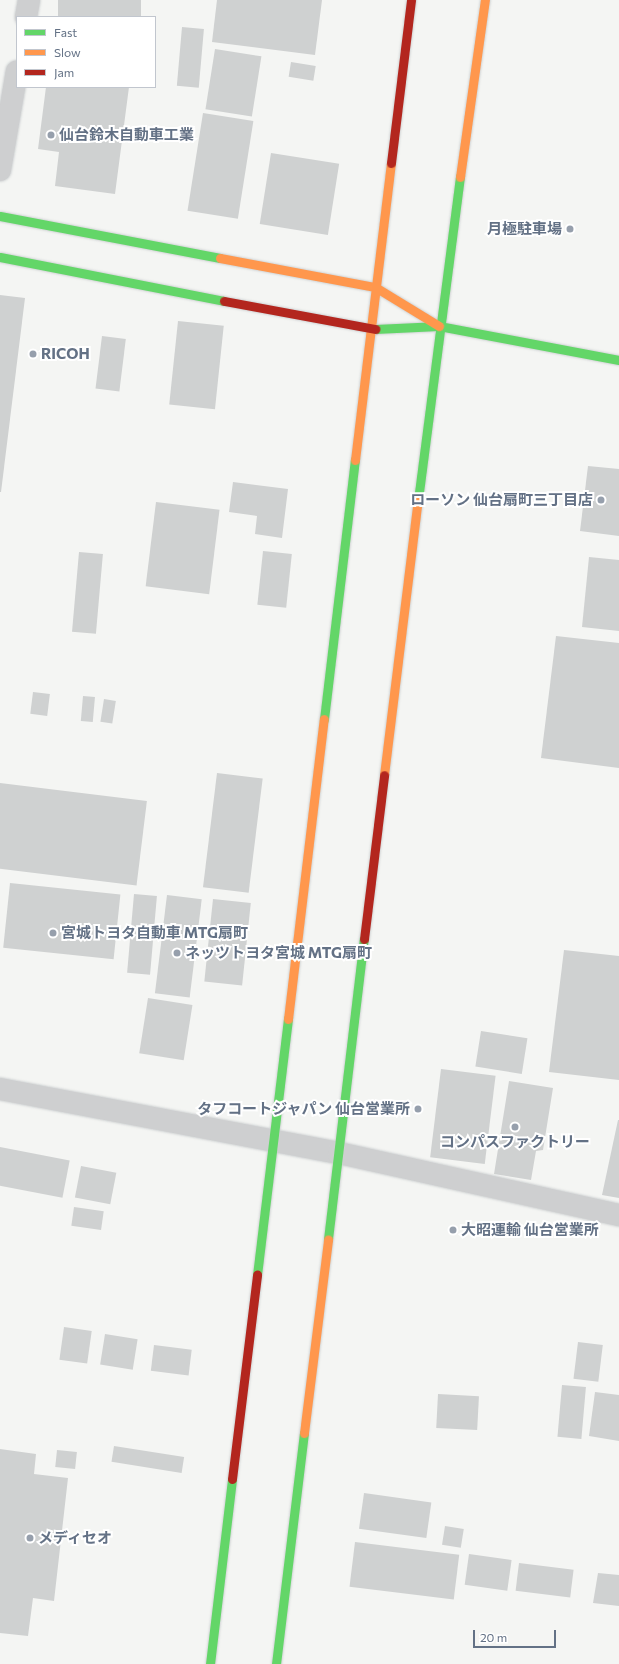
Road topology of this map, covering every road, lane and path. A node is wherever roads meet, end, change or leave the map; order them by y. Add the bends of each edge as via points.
1 (29, 0) edge
2 (411, 0) edge
3 (485, 0) edge
4 (26, 16) edge
5 (16, 77) edge
6 (0, 170) edge
7 (0, 216) edge
8 (0, 257) edge
9 (375, 287) junction
10 (439, 326) junction
11 (370, 329) junction
12 (619, 360) edge
13 (0, 1089) edge
14 (272, 1140) junction
15 (339, 1153) junction
16 (619, 1215) edge
17 (210, 1664) edge
18 (276, 1664) edge

1 - 4 street
2 - 9 street
3 - 10 street
5 - 6 street
7 - 9 street
8 - 11 street
9 - 10 street
9 - 11 street
10 - 11 street
10 - 12 street
10 - 15 street
11 - 14 street
13 - 14 street
14 - 15 street
14 - 17 street
15 - 16 street
15 - 18 street

